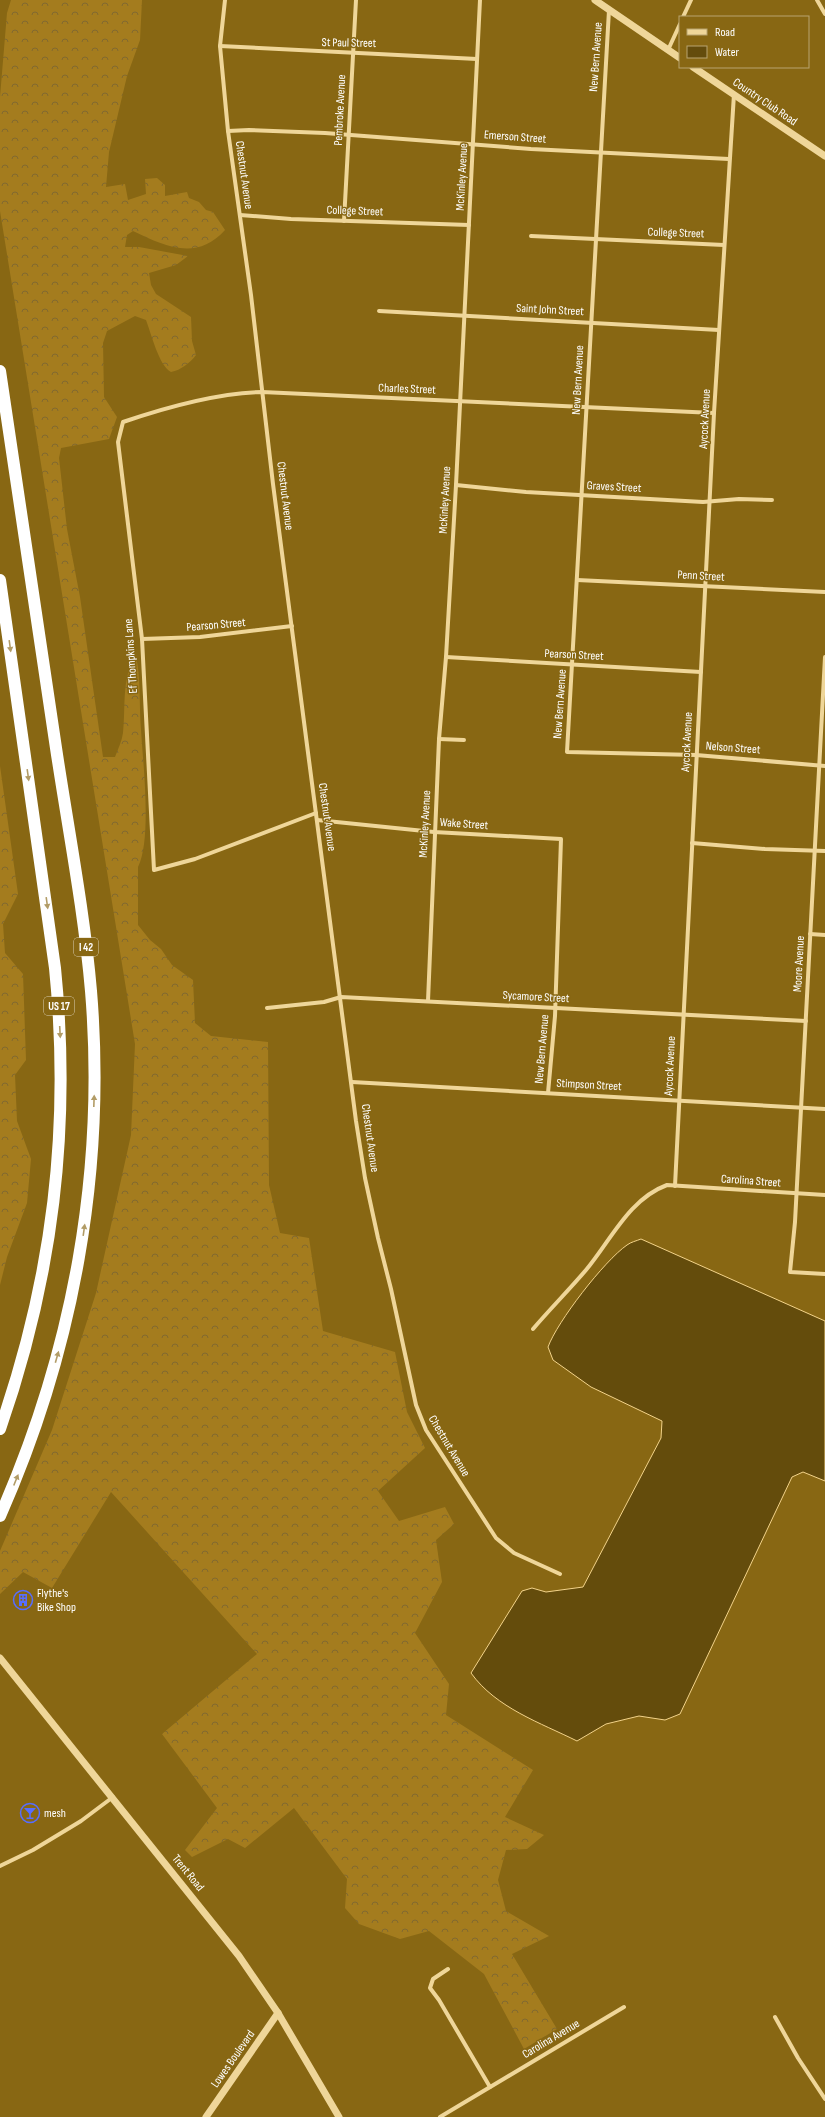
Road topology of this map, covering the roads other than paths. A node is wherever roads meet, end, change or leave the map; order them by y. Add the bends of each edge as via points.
1 (224, 0) edge
2 (356, 0) edge
3 (480, 0) edge
4 (595, 0) edge
5 (691, 0) edge
6 (817, 0) edge
7 (609, 10) junction
8 (825, 14) edge
9 (683, 16) edge
10 (679, 26) edge
11 (220, 46) junction
12 (668, 50) junction
13 (353, 54) junction
14 (679, 57) edge
15 (477, 59) junction
16 (695, 68) edge
17 (734, 94) junction
18 (228, 132) junction
19 (349, 134) junction
20 (473, 144) junction
21 (600, 152) junction
22 (825, 156) edge
23 (728, 158) junction
24 (240, 215) junction
25 (344, 221) junction
26 (469, 225) junction
27 (531, 236) dead end
28 (595, 240) junction
29 (724, 245) junction
30 (379, 311) dead end
31 (465, 316) junction
32 (591, 322) junction
33 (720, 330) junction
34 (0, 371) edge
35 (262, 392) junction
36 (460, 401) junction
37 (587, 408) junction
38 (714, 413) junction
39 (118, 442) joint
40 (456, 485) junction
41 (582, 495) junction
42 (772, 500) dead end
43 (710, 501) junction
44 (0, 580) edge
45 (577, 580) junction
46 (705, 586) junction
47 (825, 592) edge
48 (292, 626) junction
49 (142, 639) junction
50 (446, 657) junction
51 (825, 657) edge
52 (573, 666) junction
53 (701, 672) junction
54 (439, 739) junction
55 (464, 740) dead end
56 (567, 752) joint
57 (696, 755) junction
58 (819, 765) junction
59 (825, 766) edge
60 (316, 813) junction
61 (317, 820) junction
62 (434, 832) junction
63 (562, 839) joint
64 (692, 843) junction
65 (814, 851) junction
66 (825, 851) edge
67 (810, 934) junction
68 (825, 935) edge
69 (341, 997) junction
70 (428, 1001) junction
71 (267, 1008) dead end
72 (555, 1008) junction
73 (683, 1014) junction
74 (806, 1020) junction
75 (352, 1082) junction
76 (548, 1093) junction
77 (678, 1099) junction
78 (801, 1107) junction
79 (825, 1109) edge
80 (675, 1186) junction
81 (796, 1194) junction
82 (825, 1196) edge
83 (825, 1274) edge
84 (533, 1329) dead end
85 (0, 1429) edge
86 (0, 1516) edge
87 (560, 1574) dead end
88 (0, 1658) edge
89 (113, 1797) junction
90 (0, 1866) edge
91 (448, 1969) dead end
92 (624, 2007) dead end
93 (278, 2014) junction
94 (775, 2016) dead end
95 (490, 2087) junction
96 (825, 2099) edge
97 (206, 2117) edge
98 (339, 2117) edge
99 (440, 2117) edge

1 - 11 street, Chestnut Avenue
2 - 13 street, Pembroke Avenue
3 - 15 street, McKinley Avenue
4 - 7 street
5 - 9 street
6 - 8 street
7 - 12 street
7 - 21 street, New Bern Avenue
10 - 12 street
11 - 13 street, St Paul Street
11 - 18 street, Chestnut Avenue
12 - 14 street
13 - 15 street, St Paul Street
13 - 19 street, Pembroke Avenue
15 - 20 street, McKinley Avenue
16 - 17 street, Country Club Road
17 - 22 street, Country Club Road
17 - 23 street, Aycock Avenue
18 - 19 street, Emerson Street via 249,130
18 - 24 street, Chestnut Avenue
19 - 20 street, Emerson Street
19 - 25 street, Pembroke Avenue
20 - 21 street, Emerson Street
20 - 26 street, McKinley Avenue
21 - 23 street, Emerson Street
21 - 28 street, New Bern Avenue
23 - 29 street, Aycock Avenue
24 - 25 street, College Street
24 - 35 street, Chestnut Avenue
25 - 26 street, College Street
26 - 31 street, McKinley Avenue
27 - 28 street, College Street
28 - 29 street, College Street
28 - 32 street, New Bern Avenue
29 - 33 street, Aycock Avenue
30 - 31 street, Saint John Street
31 - 32 street, Saint John Street
31 - 36 street, McKinley Avenue
32 - 33 street, Saint John Street
32 - 37 street, New Bern Avenue
33 - 38 street, Aycock Avenue
86 -> 34 highway, I 42 via 30,1444 64,1334 82,1248 88,1204 95,1092 86,946
35 - 36 street, Charles Street
35 - 39 street, Charles Street via 196,402 129,420 124,422
35 - 48 street, Chestnut Avenue
36 - 37 street, Charles Street
36 - 40 street, McKinley Avenue
37 - 38 street, Charles Street
37 - 41 street, New Bern Avenue
38 - 43 street, Aycock Avenue
39 - 49 street, Ef Thompkins Lane
40 - 41 street, Graves Street
40 - 50 street, McKinley Avenue
41 - 43 street, Graves Street
41 - 45 street, New Bern Avenue
42 - 43 street, Graves Street
43 - 46 street, Aycock Avenue
44 -> 85 highway, US 17 via 54,961 62,1090 56,1184 44,1268 25,1352
45 - 46 street, Penn Street
45 - 52 street, New Bern Avenue
46 - 47 street, Penn Street
46 - 53 street, Aycock Avenue
48 - 49 street, Pearson Street via 200,638
48 - 60 street, Chestnut Avenue
49 - 60 street, Ef Thompkins Lane via 154,870 195,859
50 - 52 street, Pearson Street
50 - 54 street, McKinley Avenue
51 - 58 street, Moore Avenue
52 - 53 street, Pearson Street
52 - 56 street, New Bern Avenue
53 - 57 street, Aycock Avenue
54 - 55 street
54 - 62 street, McKinley Avenue
56 - 57 street, Nelson Street
57 - 58 street, Nelson Street
57 - 64 street, Aycock Avenue
58 - 59 street, Nelson Street
58 - 65 street, Moore Avenue
60 - 61 street, Chestnut Avenue
61 - 62 street, Wake Street
61 - 69 street, Chestnut Avenue
62 - 63 street, Wake Street
62 - 70 street, McKinley Avenue
63 - 72 street, New Bern Avenue
64 - 65 street
64 - 73 street, Aycock Avenue
65 - 66 street
65 - 67 street, Moore Avenue
67 - 68 street
67 - 74 street, Moore Avenue
69 - 70 street, Sycamore Street
69 - 71 street, Sycamore Street via 324,1002
69 - 75 street, Chestnut Avenue
70 - 72 street, Sycamore Street
72 - 73 street, Sycamore Street
72 - 76 street, New Bern Avenue
73 - 74 street, Sycamore Street
73 - 77 street, Aycock Avenue
74 - 78 street, Moore Avenue
75 - 76 street, Stimpson Street
75 - 87 street, Chestnut Avenue via 365,1178 418,1413 439,1452 496,1538 514,1553
76 - 77 street, Stimpson Street
77 - 78 street, Stimpson Street
77 - 80 street, Aycock Avenue
78 - 79 street, Stimpson Street
78 - 81 street, Moore Avenue
80 - 81 street, Carolina Street
80 - 84 street via 667,1185 654,1190 632,1208 586,1270
81 - 82 street, Carolina Street
81 - 83 street, Moore Avenue via 790,1272
88 - 89 street, Trent Road
89 - 90 street via 81,1821 33,1850
89 - 93 street, Trent Road via 239,1956
91 - 95 street via 432,1979 430,1988
92 - 95 street, Carolina Avenue
93 - 97 street, Lowes Boulevard
93 - 98 street, Trent Road
94 - 96 street
95 - 99 street, Carolina Avenue

